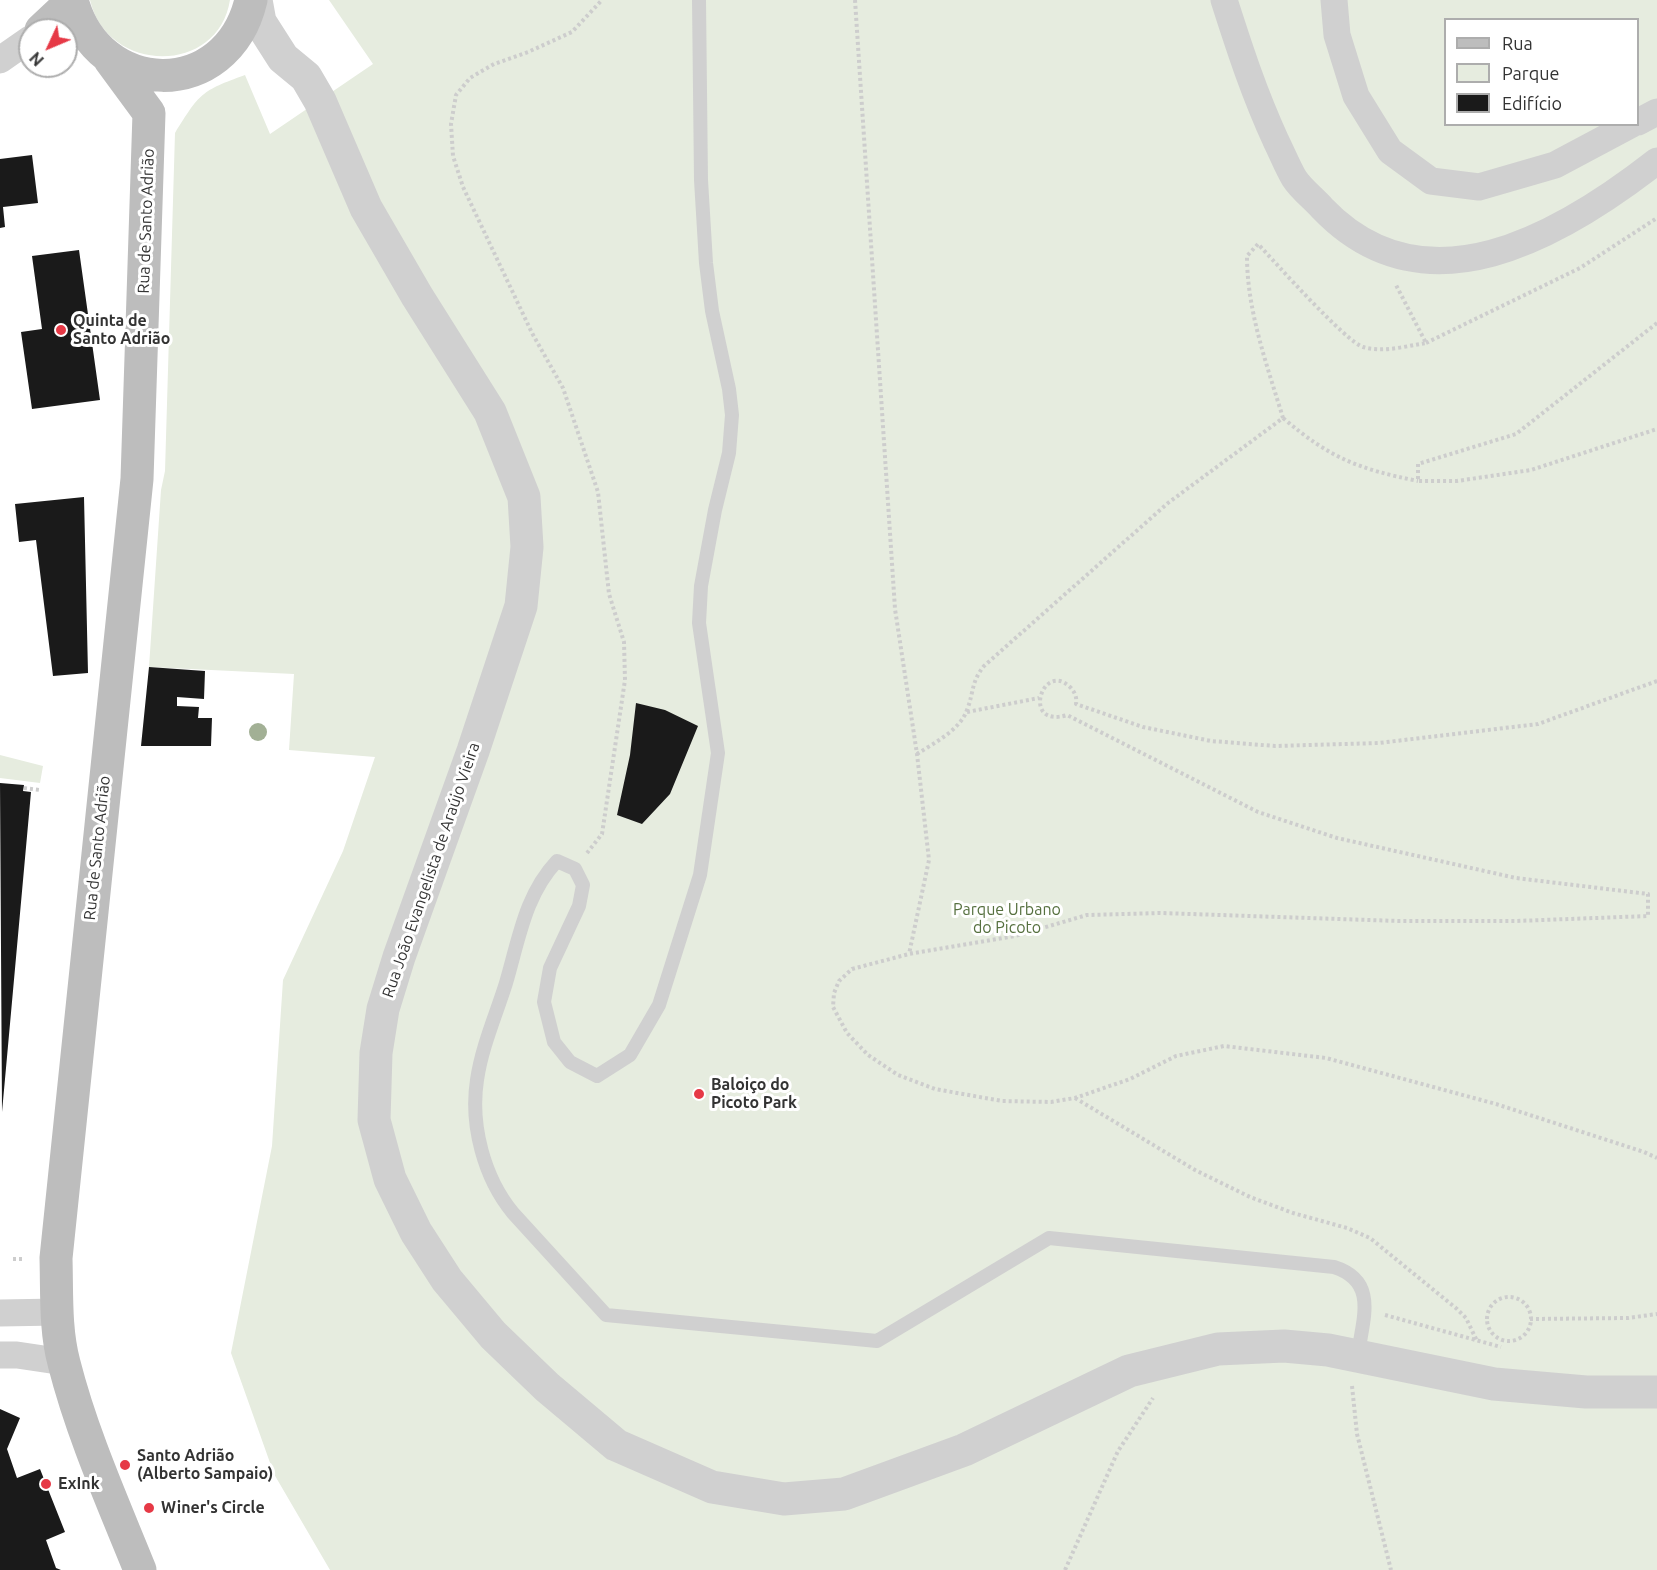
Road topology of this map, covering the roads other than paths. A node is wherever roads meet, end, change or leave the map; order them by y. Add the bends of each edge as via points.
1 (72, 0) edge
2 (251, 0) edge
3 (256, 0) edge
4 (699, 0) edge
5 (1224, 0) edge
6 (1334, 0) edge
7 (53, 18) edge
8 (88, 44) edge
9 (231, 44) junction
10 (18, 47) edge
11 (283, 58) junction
12 (0, 60) edge
13 (176, 75) junction
14 (1657, 112) edge
15 (149, 113) junction
16 (1639, 121) edge
17 (1628, 126) edge
18 (1657, 161) edge
19 (58, 1312) junction
20 (0, 1313) edge
21 (0, 1355) edge
22 (64, 1362) junction
23 (1355, 1369) junction
24 (1657, 1392) edge
25 (140, 1570) edge

1 - 7 main road
1 - 8 main road
2 - 9 main road via 241,30
3 - 11 street, Rua João Evangelista de Araújo Vieira via 260,22
4 - 23 lane via 706,263 732,415 729,453 701,586 699,623 718,753 700,874 659,1005 630,1055 597,1076 570,1062 554,1042 544,1002 550,968 579,906 583,885 575,869 556,861 542,877 526,910 477,1080 476,1108 484,1159 500,1197 606,1315 877,1341 1049,1238 1334,1267 1346,1271 1362,1288 1364,1310
5 - 18 street via 1252,90 1294,179 1341,228 1369,246 1399,258 1428,262 1465,259 1524,244 1619,190
6 - 17 street via 1337,35 1356,96 1390,151 1431,182 1479,187 1555,165
8 - 13 main road via 130,70 152,76
8 - 15 main road
9 - 11 street, Rua João Evangelista de Araújo Vieira
9 - 13 main road via 206,65
10 - 12 street
11 - 23 street, Rua João Evangelista de Araújo Vieira via 306,77 320,101 366,208 490,412 524,497 526,547 521,606 399,957 383,1009 376,1053 374,1120 390,1179 416,1232 453,1287 547,1387 616,1445 712,1487 784,1499 844,1494 964,1450 1129,1371 1218,1349 1284,1346
13 - 15 main road
14 - 16 street
15 - 19 main road, Rua de Santo Adrião via 137,479 56,1258
19 - 20 street
19 - 22 main road, Rua de Santo Adrião
21 - 22 street
22 - 25 main road, Rua de Santo Adrião
23 - 24 street, Rua João Evangelista de Araújo Vieira via 1586,1392

